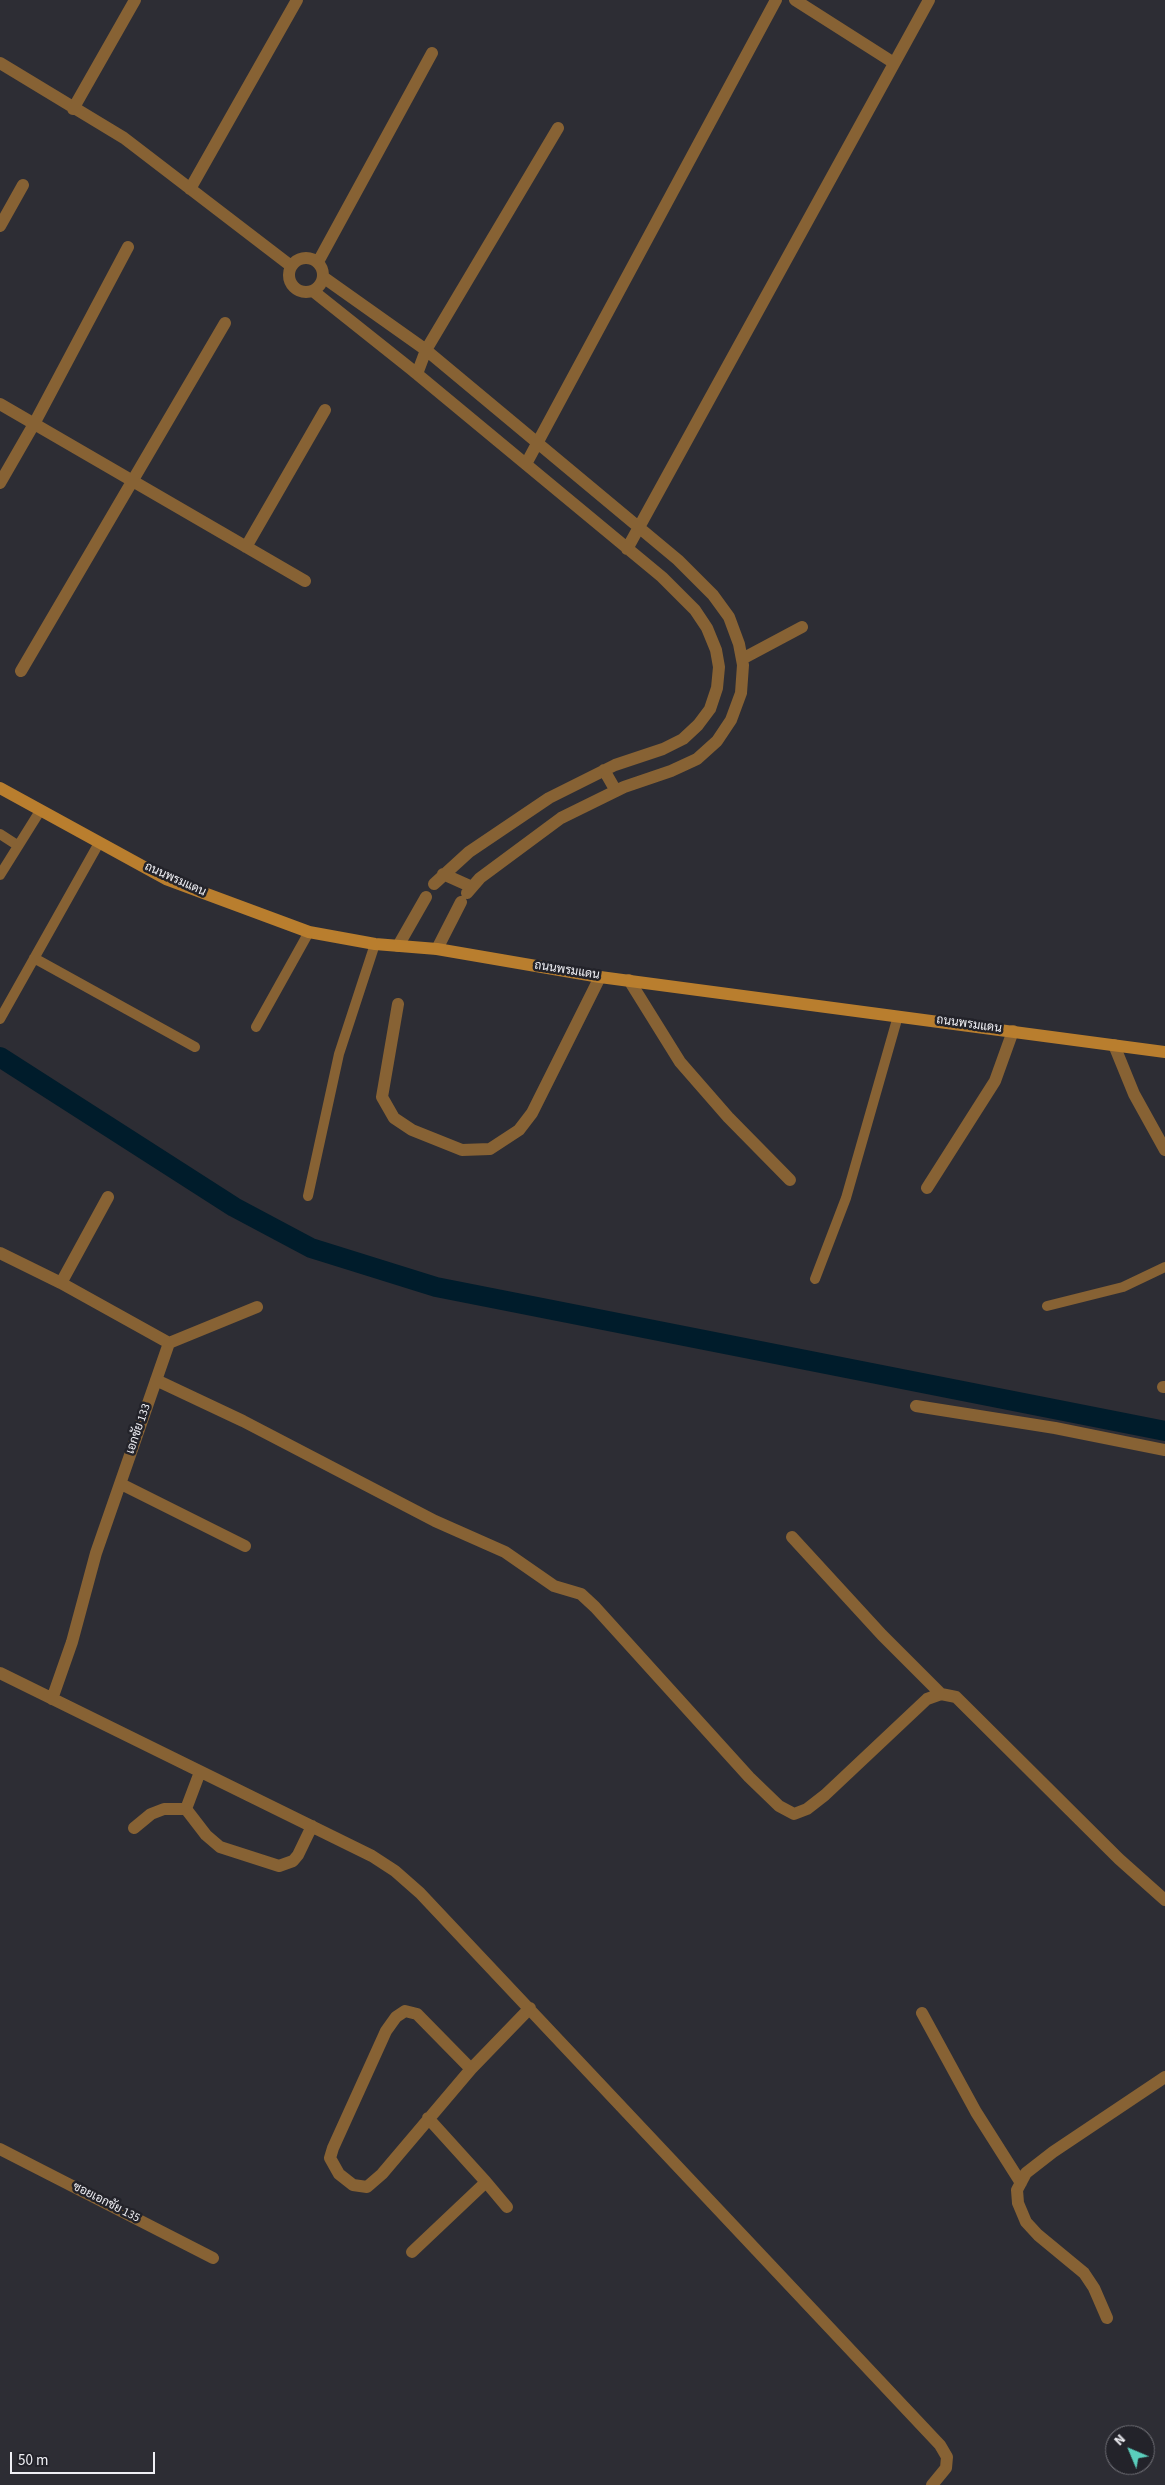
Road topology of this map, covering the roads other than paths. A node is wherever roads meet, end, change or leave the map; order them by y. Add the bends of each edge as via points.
1 (135, 0) edge
2 (298, 0) edge
3 (776, 0) edge
4 (795, 0) edge
5 (929, 0) edge
6 (432, 53) dead end
7 (0, 63) edge
8 (894, 63) junction
9 (73, 109) junction
10 (558, 128) dead end
11 (23, 185) dead end
12 (190, 189) junction
13 (0, 226) edge
14 (128, 247) dead end
15 (318, 262) junction
16 (291, 266) junction
17 (323, 277) junction
18 (313, 291) junction
19 (225, 323) dead end
20 (426, 350) junction
21 (417, 374) junction
22 (0, 404) edge
23 (325, 410) dead end
24 (34, 424) junction
25 (537, 442) junction
26 (526, 464) junction
27 (132, 481) junction
28 (0, 483) edge
29 (640, 528) junction
30 (246, 547) junction
31 (627, 549) junction
32 (304, 581) dead end
33 (802, 627) dead end
34 (742, 659) junction
35 (20, 671) dead end
36 (604, 770) junction
37 (0, 788) edge
38 (616, 790) junction
39 (40, 811) junction
40 (0, 834) edge
41 (99, 842) junction
42 (18, 845) junction
43 (0, 875) edge
44 (467, 894) junction
45 (426, 897) dead end
46 (309, 932) junction
47 (375, 944) junction
48 (398, 946) junction
49 (437, 949) junction
50 (34, 958) junction
51 (600, 977) junction
52 (629, 980) junction
53 (398, 1004) dead end
54 (898, 1016) junction
55 (0, 1019) edge
56 (256, 1027) dead end
57 (1013, 1031) junction
58 (1114, 1045) junction
59 (195, 1047) dead end
60 (1165, 1052) edge
61 (1165, 1150) edge
62 (790, 1180) dead end
63 (927, 1188) dead end
64 (308, 1196) dead end
65 (108, 1197) dead end
66 (0, 1253) edge
67 (1165, 1266) edge
68 (815, 1279) dead end
69 (62, 1283) junction
70 (1047, 1306) dead end
71 (257, 1307) dead end
72 (169, 1343) junction
73 (156, 1380) junction
74 (916, 1406) dead end
75 (1165, 1450) edge
76 (121, 1484) junction
77 (792, 1537) dead end
78 (245, 1546) dead end
79 (0, 1673) edge
80 (941, 1694) junction
81 (52, 1699) junction
82 (200, 1772) junction
83 (186, 1809) junction
84 (312, 1826) junction
85 (134, 1828) dead end
86 (1165, 1900) edge
87 (530, 2008) junction
88 (922, 2012) dead end
89 (471, 2069) junction
90 (1165, 2077) edge
91 (428, 2118) junction
92 (0, 2148) edge
93 (486, 2182) junction
94 (1020, 2183) junction
95 (507, 2207) dead end
96 (412, 2252) dead end
97 (213, 2258) dead end
98 (1107, 2318) dead end
99 (932, 2485) edge

1 - 9 street
2 - 12 street
3 - 25 street
4 - 8 street
5 - 8 street
6 - 15 street
7 - 9 street
8 - 29 street
9 - 12 street via 124,138
10 - 20 street
11 - 13 street
12 - 16 street
14 - 24 street
15 - 16 street via 304,258
15 - 17 street via 323,269
16 - 18 street via 289,277 293,287 302,292
17 - 18 street via 322,283
17 - 20 street
18 - 21 street
19 - 27 street
20 - 21 street
20 - 25 street
21 - 26 street
22 - 24 street
23 - 30 street
24 - 27 street
24 - 28 street
25 - 26 street
25 - 29 street
26 - 31 street
27 - 30 street
27 - 35 street
29 - 31 street
29 - 34 street via 713,595 729,617
30 - 32 street
31 - 36 street via 695,610 707,628 719,667 717,688 710,709 683,739
33 - 34 street
34 - 38 street via 741,693 731,720 716,741 696,759 672,771
36 - 38 street
36 - 44 street via 549,798 469,852 438,879
37 - 39 main road, ถนนพรมแดน
38 - 44 street via 561,818 480,878
39 - 41 main road, ถนนพรมแดน
39 - 42 lane
40 - 42 lane
41 - 46 main road, ถนนพรมแดน via 166,879
41 - 50 lane
42 - 43 lane
44 - 49 street
45 - 48 street
46 - 47 main road, ถนนพรมแดน
46 - 56 lane
47 - 48 main road, ถนนพรมแดน
47 - 64 lane via 340,1054
48 - 49 main road, ถนนพรมแดน
49 - 51 main road, ถนนพรมแดน
50 - 55 lane
50 - 59 lane
51 - 52 main road, ถนนพรมแดน
51 - 53 street via 532,1113 519,1130 490,1149 462,1150 412,1130 394,1118 382,1097
52 - 54 main road, ถนนพรมแดน
52 - 62 street via 680,1062
54 - 57 main road, ถนนพรมแดน
54 - 68 lane via 846,1198
57 - 58 main road, ถนนพรมแดน
57 - 63 street via 995,1081
58 - 60 main road, ถนนพรมแดน
58 - 61 street via 1134,1094
65 - 69 street
66 - 69 street
67 - 70 lane via 1123,1287
69 - 72 street
71 - 72 street
72 - 73 street, เอกชัย 133
73 - 76 street, เอกชัย 133
73 - 80 street via 243,1421 436,1521 505,1552 554,1586 581,1594 749,1778 779,1806 794,1814 807,1809 825,1795 927,1699
74 - 75 street via 1055,1428
76 - 78 street
76 - 81 street, เอกชัย 133 via 96,1553 72,1642
77 - 80 street
79 - 81 street
80 - 86 street via 956,1697
81 - 82 street
82 - 83 street
82 - 84 street
83 - 84 street via 220,1847 279,1866 293,1861 298,1855
83 - 85 street via 164,1809 150,1814
84 - 87 street via 395,1871 420,1892
87 - 89 street
87 - 99 street via 940,2445 947,2457 946,2468
88 - 94 street via 976,2112
89 - 91 street
89 - 91 street via 417,2014 405,2011 386,2031 330,2158 339,2174 353,2185 367,2187 382,2174
90 - 94 street via 1053,2152 1026,2173
91 - 93 street
92 - 97 street, ซอยเอกชัย 135
93 - 95 street
93 - 96 street
94 - 98 street via 1018,2203 1026,2222 1084,2273

